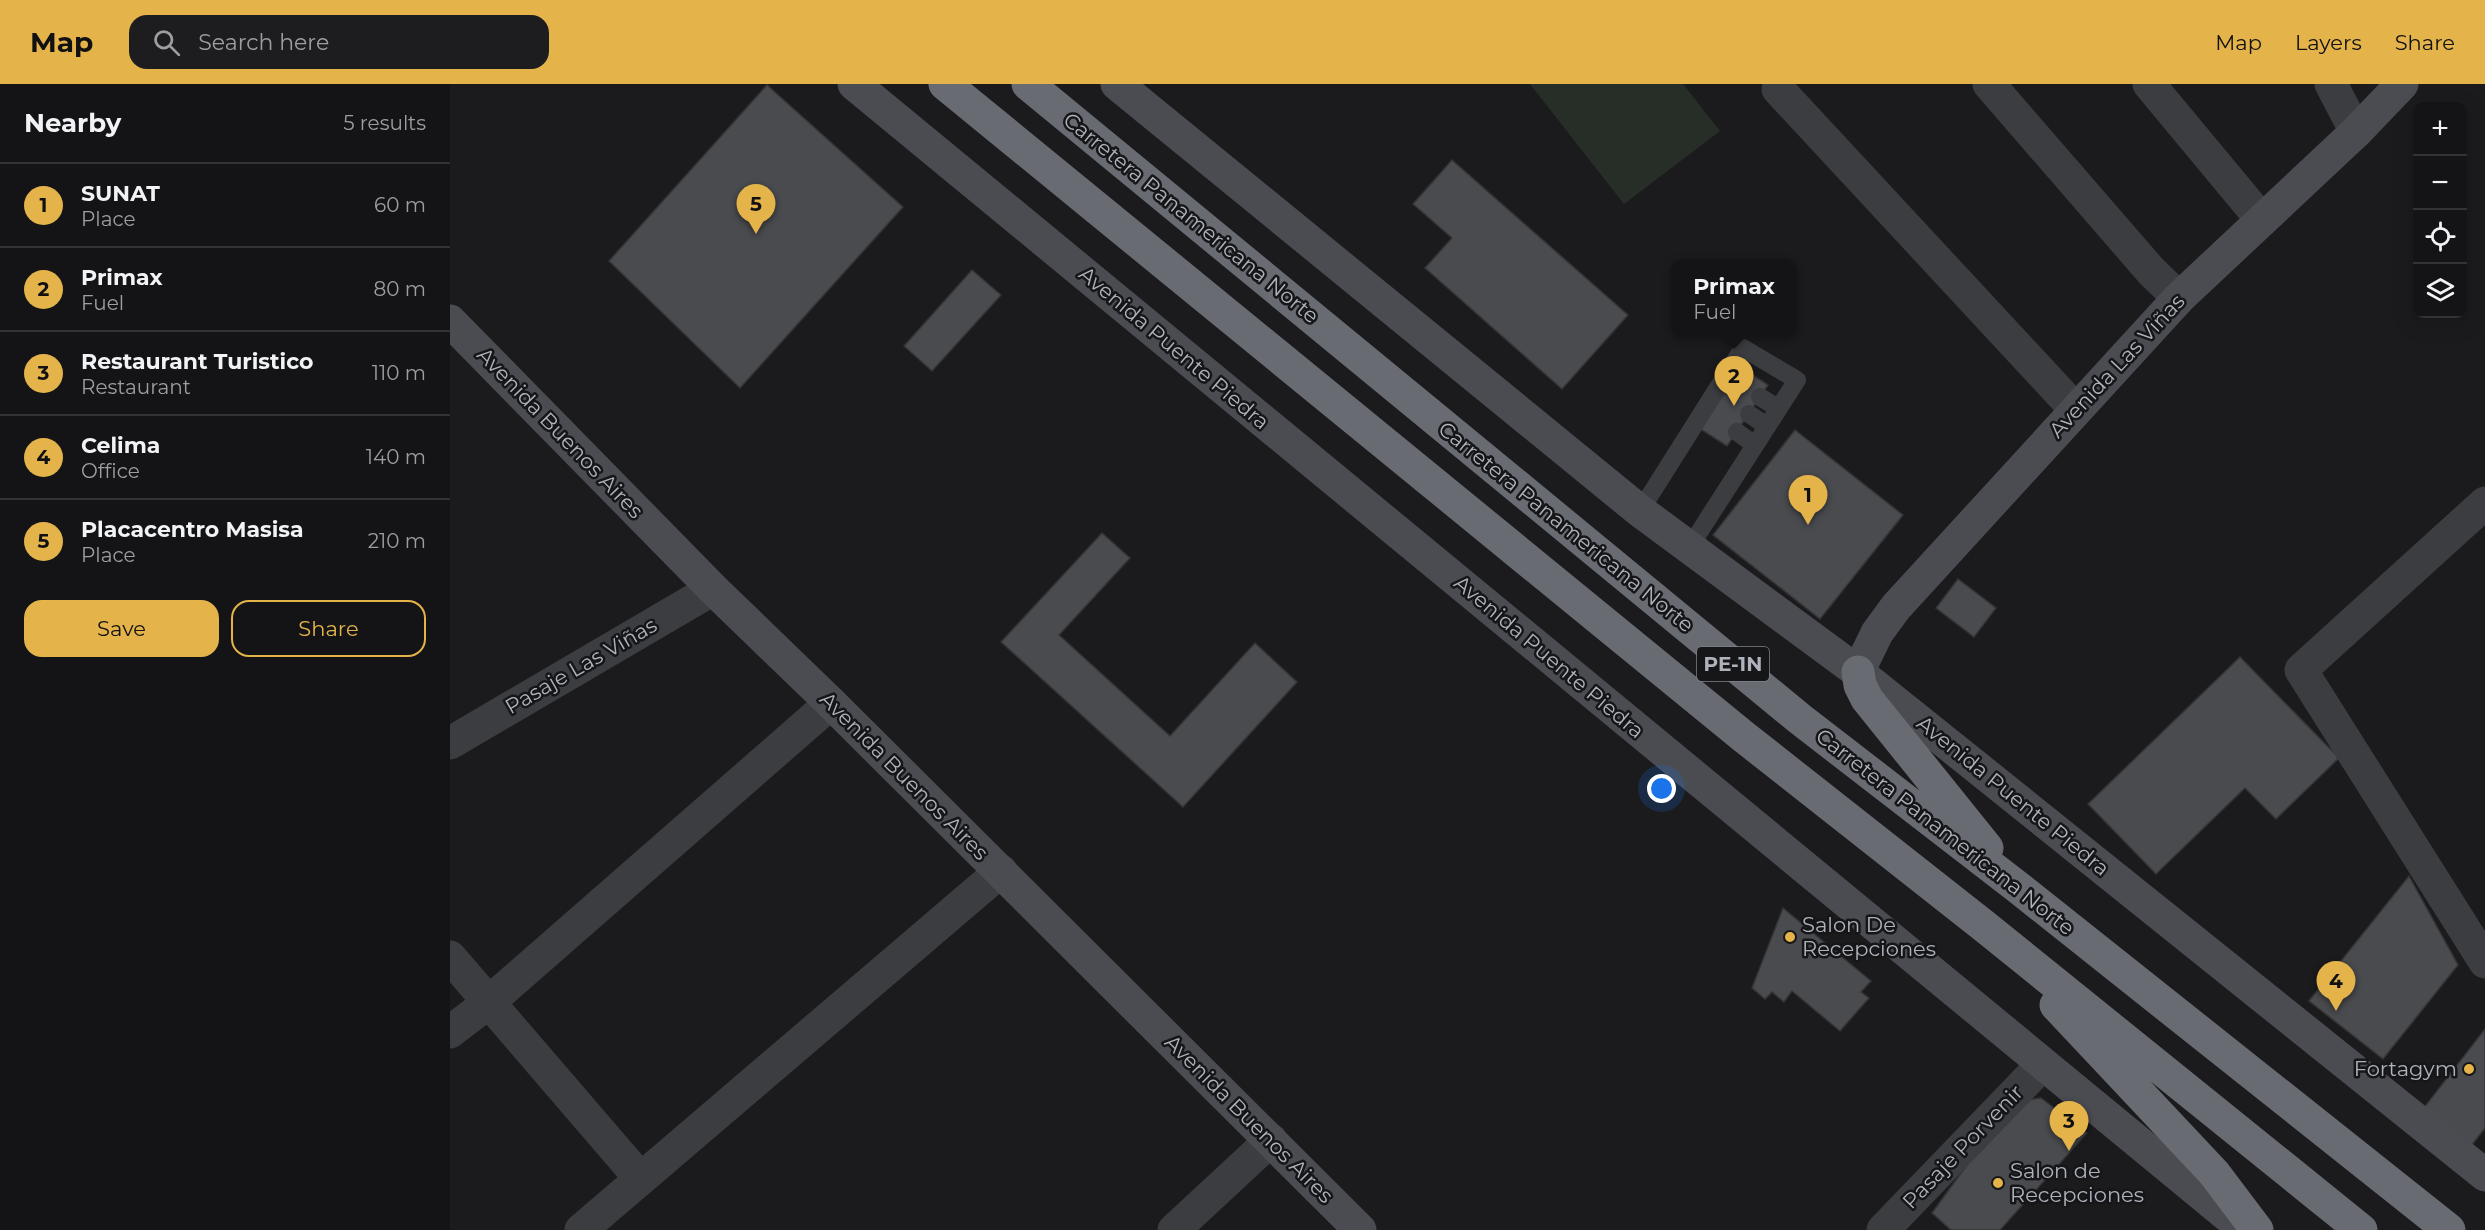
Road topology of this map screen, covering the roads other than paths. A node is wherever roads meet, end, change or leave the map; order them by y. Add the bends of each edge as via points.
1 (854, 84) edge
2 (945, 84) edge
3 (1028, 84) edge
4 (1117, 84) edge
5 (1989, 84) edge
6 (2149, 84) edge
7 (2331, 84) edge
8 (2402, 84) edge
9 (1778, 89) dead end
10 (2356, 132) junction
11 (2262, 220) junction
12 (2179, 298) junction
13 (450, 321) edge
14 (1760, 397) dead end
15 (1778, 408) junction
16 (2076, 410) junction
17 (1749, 414) dead end
18 (1767, 426) junction
19 (1737, 432) dead end
20 (1755, 445) junction
21 (2485, 503) edge
22 (1640, 511) junction
23 (1689, 548) junction
24 (713, 589) junction
25 (1858, 672) junction
26 (831, 703) junction
27 (450, 743) edge
28 (1001, 872) junction
29 (2020, 889) junction
30 (1984, 926) junction
31 (450, 957) edge
32 (2485, 962) edge
33 (488, 1003) junction
34 (450, 1032) edge
35 (2043, 1064) junction
36 (1271, 1140) junction
37 (2485, 1175) edge
38 (640, 1178) junction
39 (581, 1230) edge
40 (1174, 1230) edge
41 (1360, 1230) edge
42 (1883, 1230) edge
43 (2245, 1230) edge
44 (2257, 1230) edge
45 (2361, 1230) edge
46 (2449, 1230) edge

1 - 35 main road, Avenida Puente Piedra
2 - 30 highway, PE-1N via 1744,738
3 - 29 highway, Carretera Panamericana Norte / PE-1N via 1791,712
4 - 22 main road, Avenida Puente Piedra
5 - 12 street via 2151,271
6 - 11 street
7 - 10 street
8 - 10 main road, Avenida Las Viñas
9 - 16 street
10 - 11 main road, Avenida Las Viñas
11 - 12 main road, Avenida Las Viñas
12 - 16 main road, Avenida Las Viñas
13 - 24 main road, Avenida Buenos Aires
14 - 15 lane
15 - 18 lane
15 - 22 lane via 1797,380 1743,348 1728,378
16 - 25 main road, Avenida Las Viñas via 1896,607 1877,633
17 - 18 lane
18 - 20 lane
19 - 20 lane
20 - 23 lane
21 - 32 street via 2301,670
22 - 23 main road, Avenida Puente Piedra
23 - 25 main road, Avenida Puente Piedra
24 - 26 main road, Avenida Buenos Aires
24 - 27 street, Pasaje Las Viñas
25 - 29 highway via 1867,699
25 - 37 main road, Avenida Puente Piedra
26 - 28 main road, Avenida Buenos Aires
26 - 33 street
28 - 36 main road, Avenida Buenos Aires
28 - 38 street
29 - 46 highway, Carretera Panamericana Norte / PE-1N
30 - 44 highway via 2214,1173
30 - 45 highway, PE-1N
31 - 33 street
33 - 34 street
33 - 38 street
35 - 42 street, Pasaje Porvenir
35 - 43 main road, Avenida Puente Piedra
36 - 40 street
36 - 41 main road, Avenida Buenos Aires
38 - 39 street

